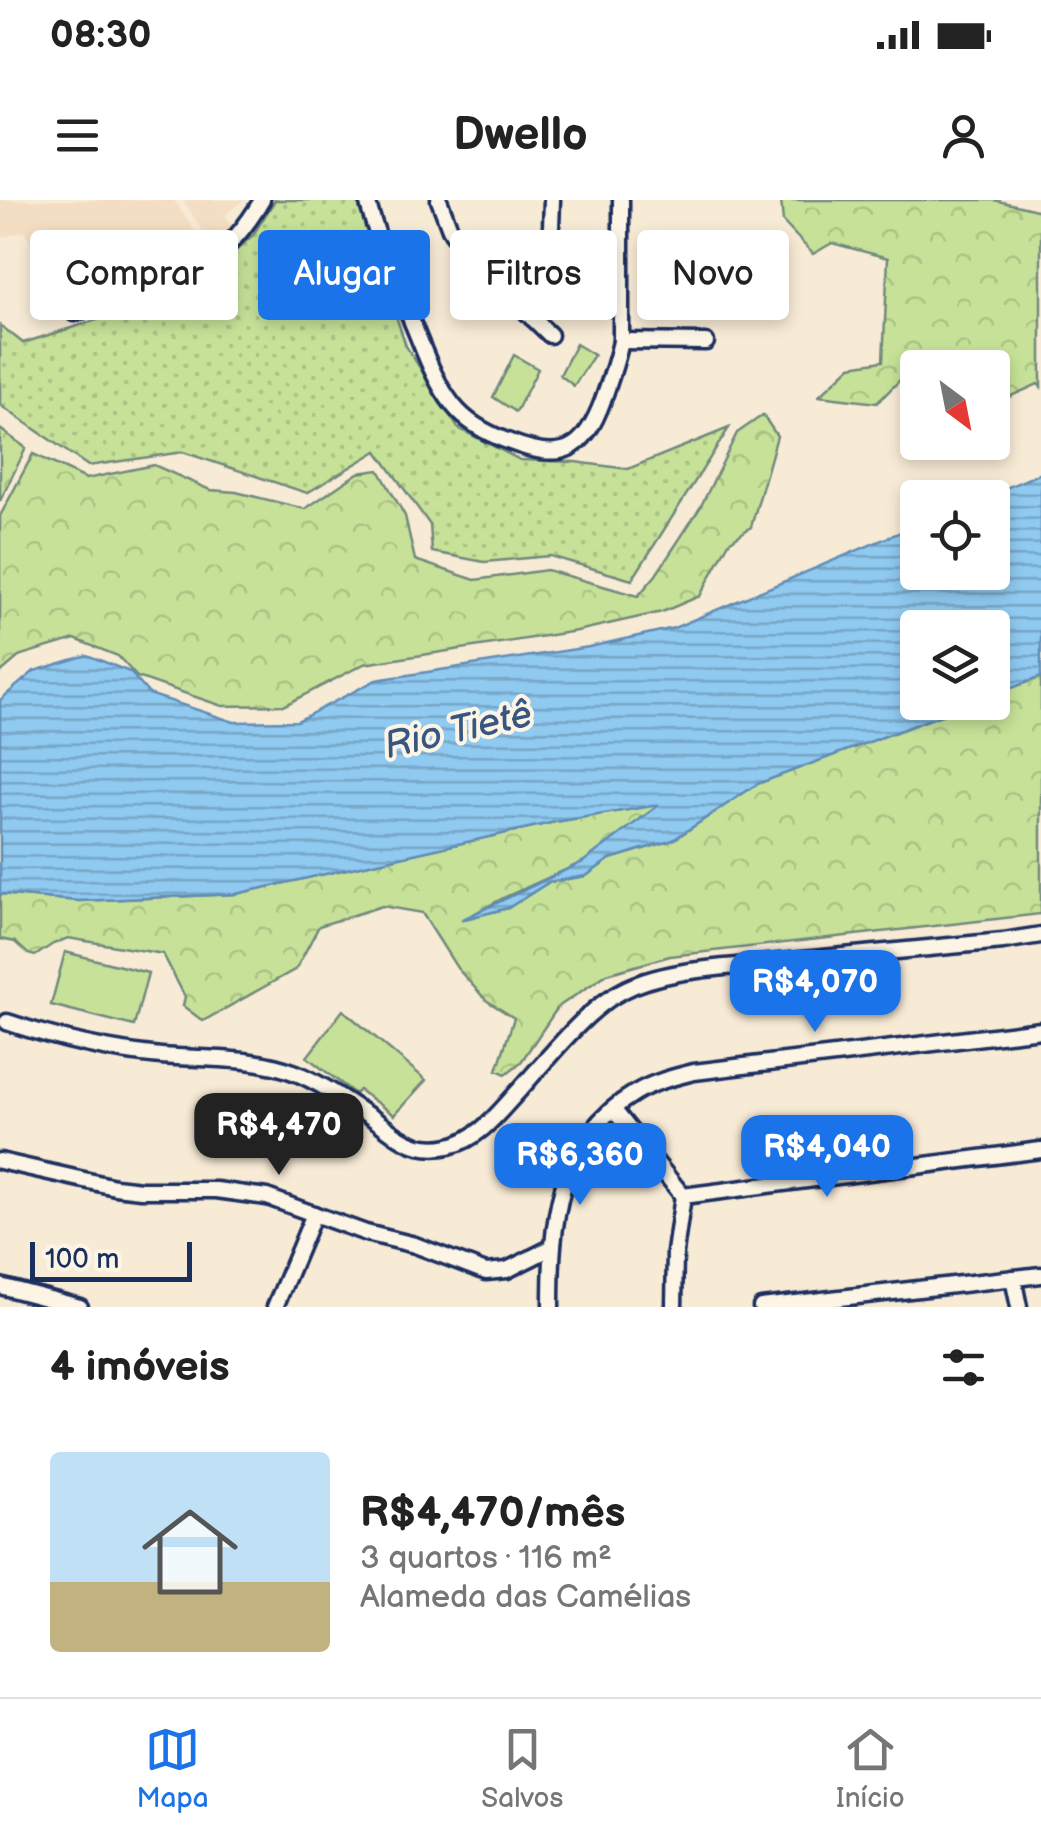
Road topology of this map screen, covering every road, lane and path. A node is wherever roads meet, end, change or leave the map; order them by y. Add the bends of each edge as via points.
1 (262, 200) edge
2 (368, 200) edge
3 (438, 200) edge
4 (552, 200) edge
5 (621, 200) edge
6 (451, 230) edge
7 (551, 230) edge
8 (238, 234) edge
9 (534, 320) edge
10 (550, 335) dead end
11 (621, 341) junction
12 (706, 342) dead end
13 (1041, 935) edge
14 (6, 1022) dead end
15 (1041, 1030) edge
16 (612, 1108) junction
17 (1041, 1150) edge
18 (0, 1161) edge
19 (683, 1196) junction
20 (314, 1214) junction
21 (551, 1248) junction
22 (1041, 1275) edge
23 (1013, 1278) junction
24 (0, 1286) edge
25 (916, 1289) junction
26 (794, 1305) edge
27 (75, 1306) edge
28 (275, 1307) edge
29 (551, 1307) edge
30 (674, 1307) edge
31 (762, 1307) edge
32 (916, 1307) edge
33 (1019, 1307) edge

1 - 8 street
2 - 11 street via 427,358 452,404 475,426 538,451 574,446 598,414
3 - 6 street
4 - 7 street
5 - 11 street
9 - 10 street
11 - 12 street
13 - 14 street via 748,965 640,983 593,1012 485,1126 462,1142 436,1148 406,1141 278,1066 112,1050
15 - 16 street via 694,1072 647,1087
16 - 19 street
16 - 21 street via 569,1170
17 - 19 street
18 - 20 street via 142,1190 248,1193
19 - 30 street
20 - 21 street via 486,1272 507,1270
20 - 28 street
21 - 29 street
22 - 23 street
23 - 25 street
23 - 33 street
24 - 27 street
25 - 26 street
25 - 32 street
26 - 31 street

